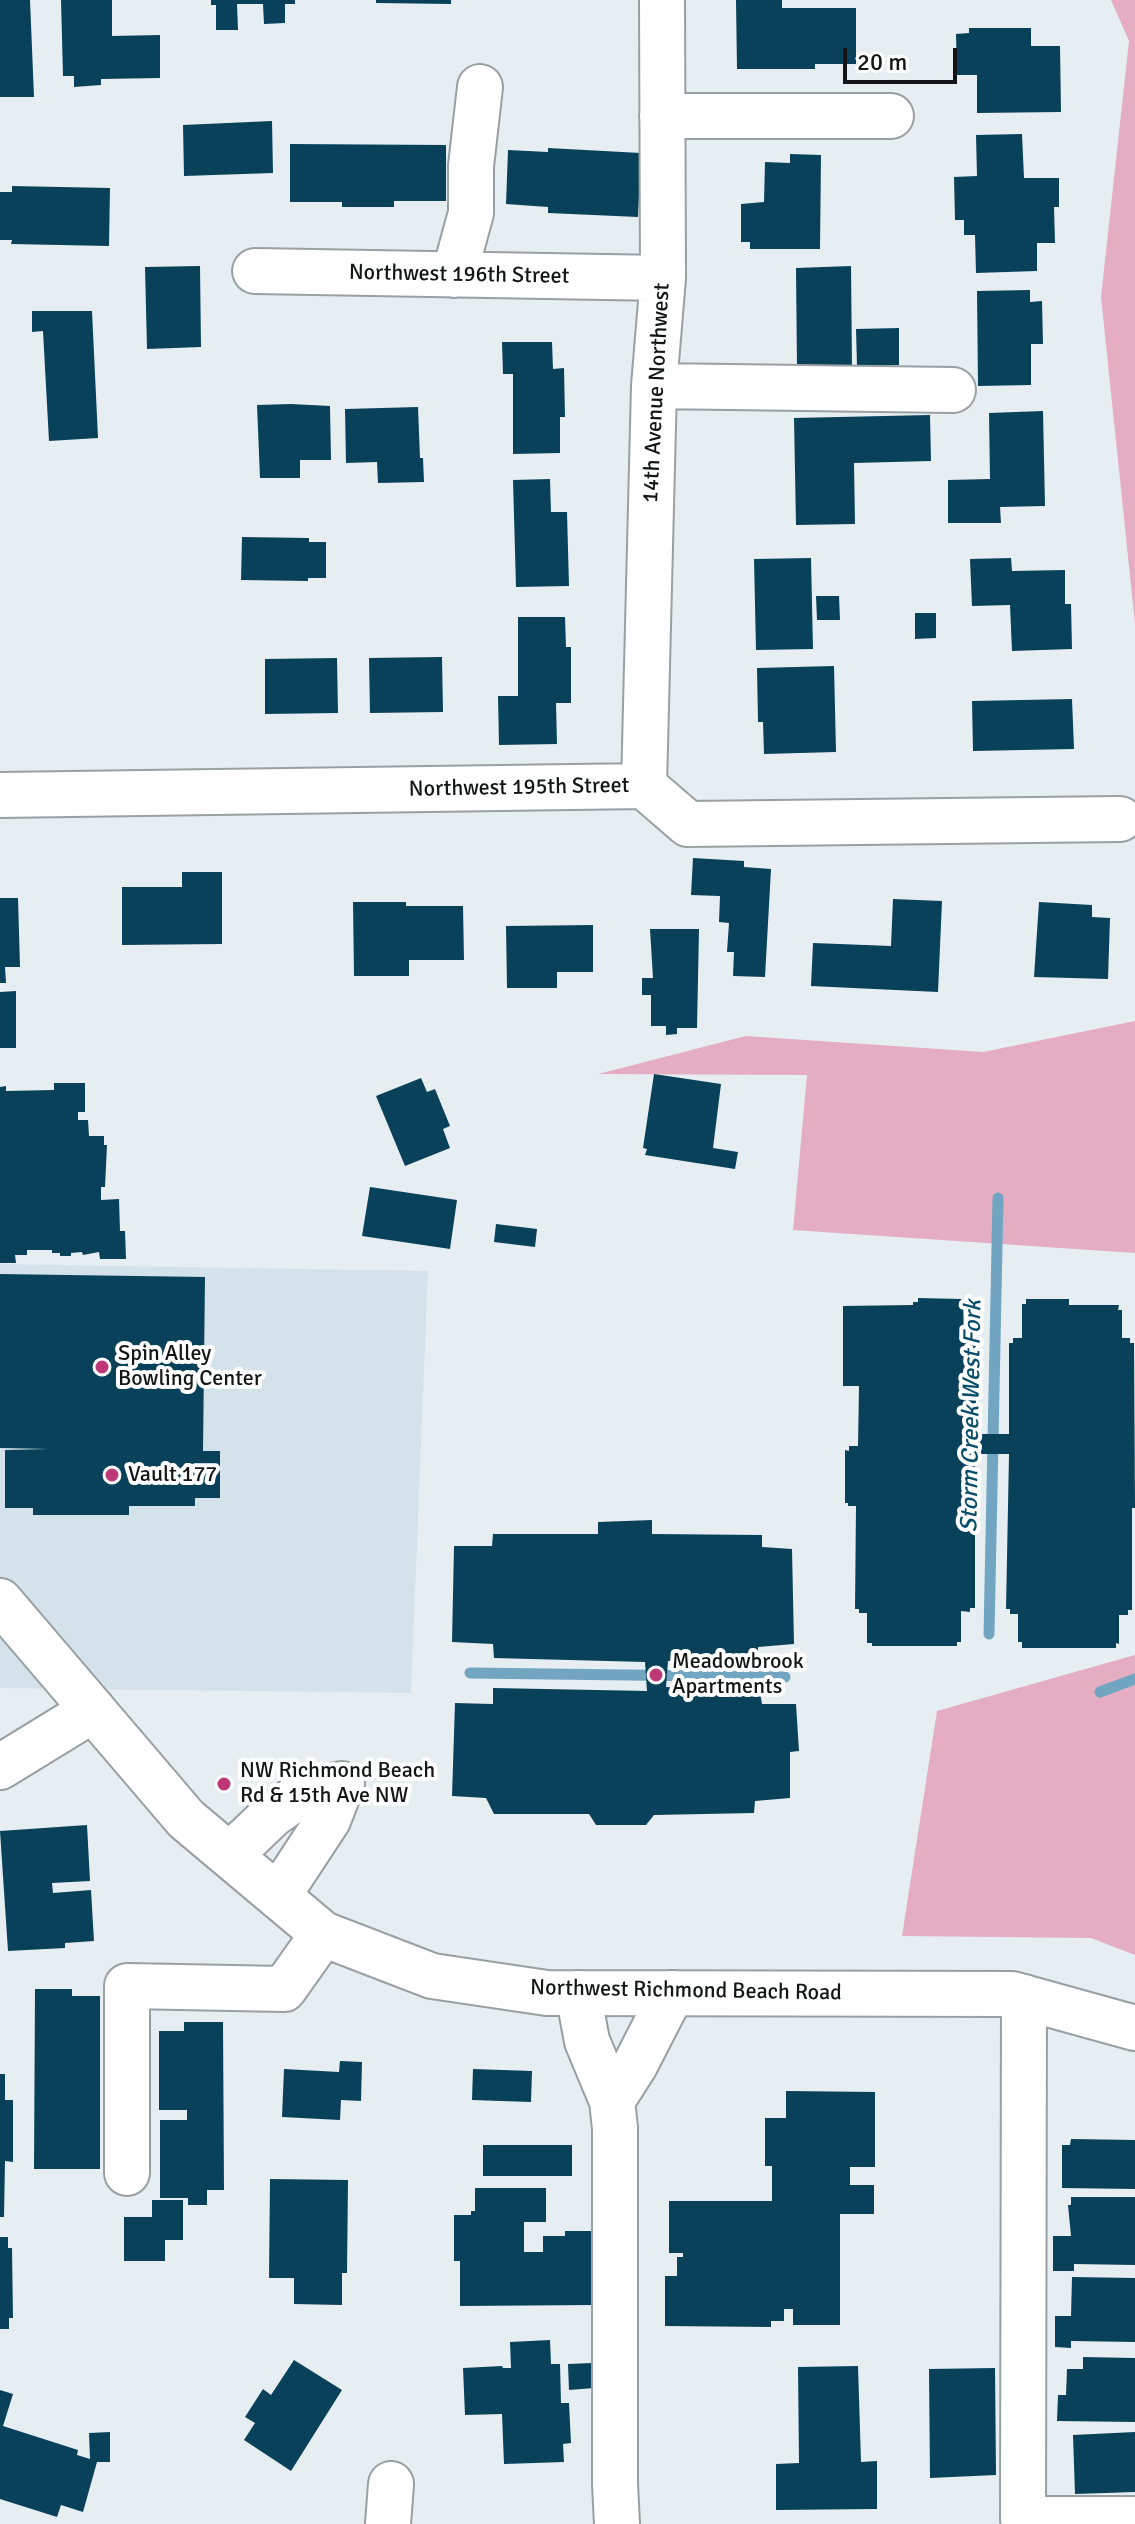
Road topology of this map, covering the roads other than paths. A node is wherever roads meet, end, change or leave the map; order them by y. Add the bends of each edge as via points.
1 (662, 0) edge
2 (480, 87) dead end
3 (662, 116) junction
4 (891, 116) dead end
5 (255, 271) dead end
6 (454, 275) junction
7 (663, 278) junction
8 (654, 386) junction
9 (953, 390) dead end
10 (644, 786) junction
11 (0, 795) edge
12 (1120, 819) dead end
13 (0, 1601) edge
14 (93, 1710) junction
15 (0, 1767) edge
16 (230, 1855) junction
17 (278, 1896) junction
18 (323, 1934) junction
19 (578, 1993) junction
20 (672, 1993) junction
21 (1024, 1997) junction
22 (1135, 2028) edge
23 (612, 2101) junction
24 (127, 2173) dead end
25 (1135, 2519) edge
26 (617, 2524) edge

1 - 3 street, 14th Avenue Northwest
2 - 6 street via 471,213
3 - 4 street
3 - 7 street, 14th Avenue Northwest
5 - 6 street, Northwest 196th Street
6 - 7 street, Northwest 196th Street
7 - 8 street, 14th Avenue Northwest
8 - 9 street
8 - 10 street, 14th Avenue Northwest
10 - 11 street, Northwest 195th Street
10 - 12 street, Northwest 195th Street via 688,824
13 - 14 street, Northwest Richmond Beach Road
14 - 15 street
14 - 16 street, Northwest Richmond Beach Road via 186,1819
16 - 17 street, Northwest Richmond Beach Road
16 - 17 street via 306,1791 342,1784 328,1820
17 - 18 street, Northwest Richmond Beach Road
18 - 19 street, Northwest Richmond Beach Road via 432,1976
18 - 24 street via 284,1989 127,1986
19 - 20 street, Northwest Richmond Beach Road
19 - 23 street via 587,2041
20 - 21 street, Northwest Richmond Beach Road
20 - 23 street
21 - 22 street, Northwest Richmond Beach Road
21 - 25 street via 1023,2519
23 - 26 street

